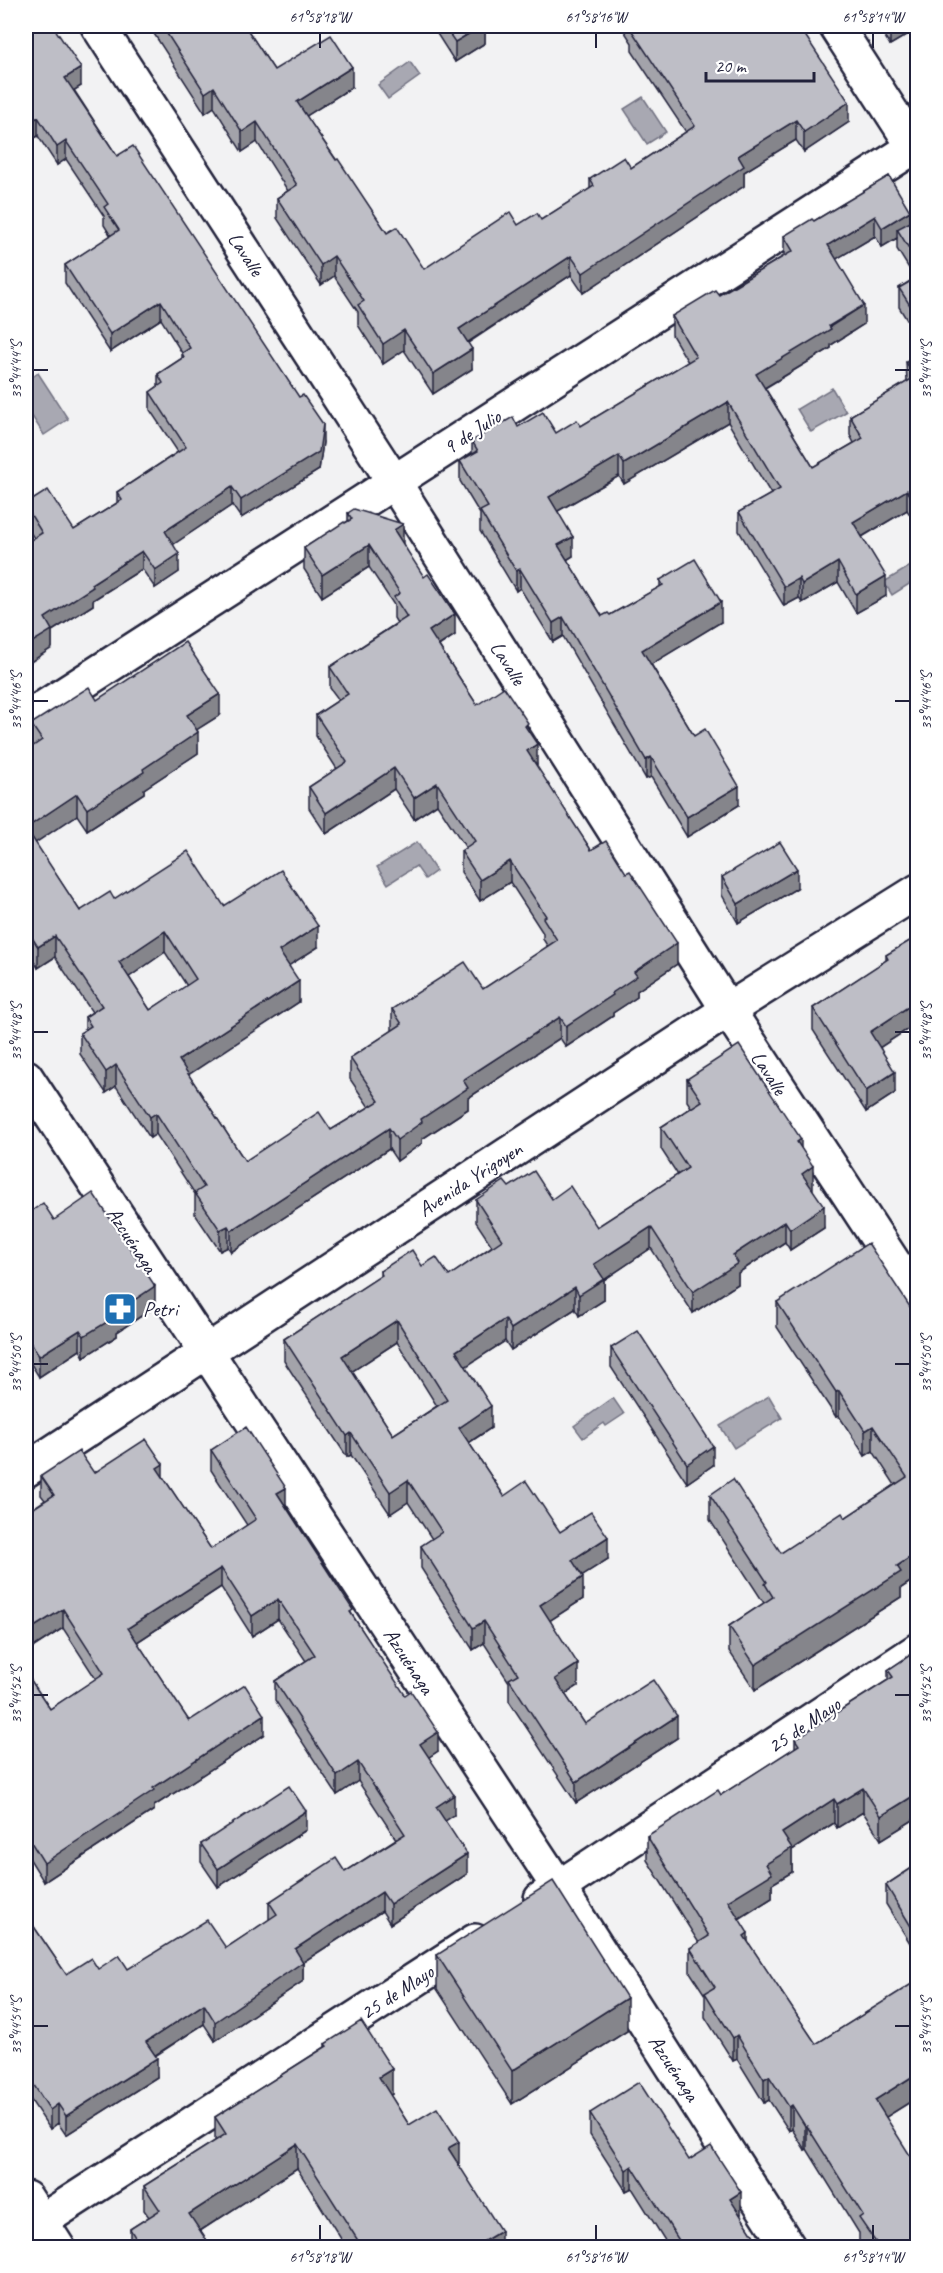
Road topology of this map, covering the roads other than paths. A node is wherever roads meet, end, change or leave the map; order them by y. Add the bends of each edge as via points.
1 (98, 26) edge
2 (836, 26) edge
3 (916, 148) edge
4 (394, 482) junction
5 (26, 719) edge
6 (918, 891) edge
7 (728, 1010) junction
8 (26, 1077) edge
9 (918, 1300) edge
10 (205, 1352) junction
11 (26, 1470) edge
12 (918, 1650) edge
13 (559, 1888) junction
14 (38, 2225) edge
15 (789, 2247) edge

1 - 4 street, Lavalle
2 - 3 street
3 - 4 street, 9 de Julio
4 - 5 street, 9 de Julio
4 - 7 street, Lavalle
6 - 7 street, Avenida Yrigoyen
7 - 9 street, Lavalle
7 - 10 street, Avenida Yrigoyen
8 - 10 street, Azcuénaga
10 - 11 street, Avenida Yrigoyen
10 - 13 street, Azcuénaga
12 - 13 street, 25 de Mayo
13 - 14 street, 25 de Mayo
13 - 15 street, Azcuénaga

